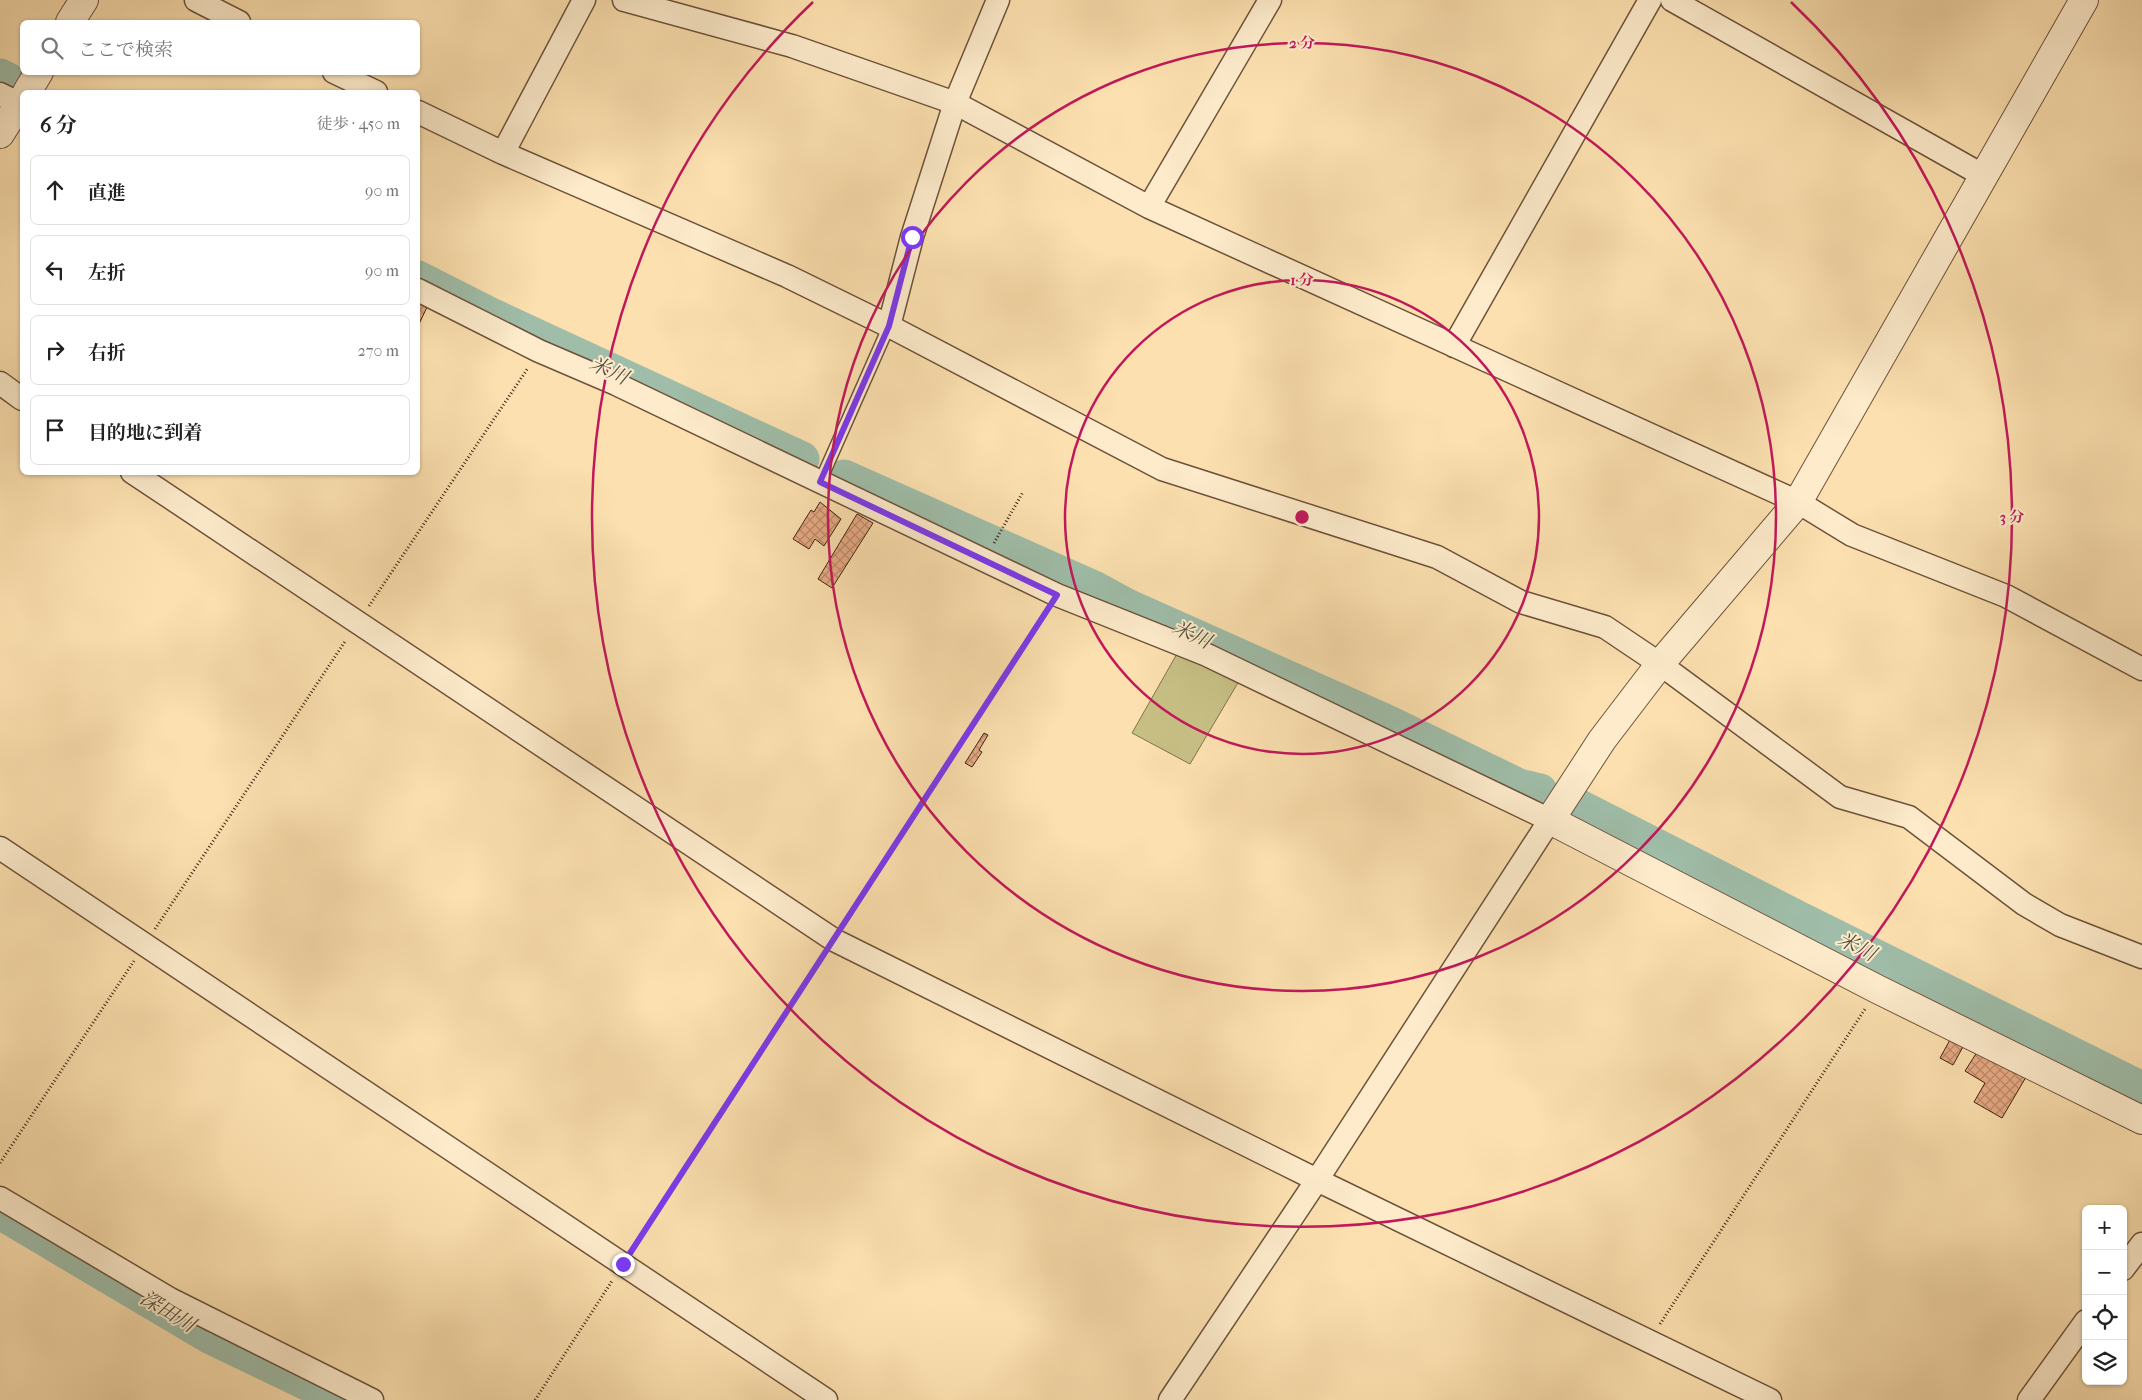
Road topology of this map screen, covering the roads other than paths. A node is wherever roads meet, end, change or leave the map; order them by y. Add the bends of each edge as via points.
1 (84, 0) edge
2 (196, 0) edge
3 (584, 0) edge
4 (624, 0) edge
5 (998, 0) edge
6 (1270, 0) edge
7 (1650, 0) edge
8 (1672, 0) edge
9 (2084, 0) edge
10 (71, 20) edge
11 (235, 20) edge
12 (37, 75) edge
13 (340, 75) edge
14 (25, 90) edge
15 (372, 90) edge
16 (18, 99) edge
17 (955, 103) junction
18 (420, 113) edge
19 (0, 134) edge
20 (503, 153) junction
21 (1984, 176) junction
22 (1148, 207) junction
23 (420, 291) edge
24 (889, 326) junction
25 (1454, 346) junction
26 (0, 384) edge
27 (20, 398) edge
28 (136, 475) edge
29 (820, 482) junction
30 (1798, 502) junction
31 (1660, 664) junction
32 (2142, 668) edge
33 (1550, 820) junction
34 (0, 848) edge
35 (2142, 956) edge
36 (2142, 1120) edge
37 (1317, 1180) junction
38 (0, 1198) edge
39 (2142, 1244) edge
40 (2127, 1265) edge
41 (2082, 1327) edge
42 (372, 1400) edge
43 (826, 1400) edge
44 (1170, 1400) edge
45 (1770, 1400) edge
46 (2029, 1400) edge

1 - 10 street
2 - 11 street
3 - 20 street
4 - 17 street via 792,46
5 - 17 street
6 - 22 street
7 - 25 street
8 - 21 street
9 - 21 street
12 - 14 street
13 - 15 street
16 - 19 street
17 - 22 street
17 - 24 street via 912,237
18 - 20 street
20 - 24 street via 786,276
21 - 30 street
22 - 25 street
23 - 29 street via 539,351 616,384
24 - 29 lane
24 - 31 street via 1162,469 1437,557 1521,602 1605,627
25 - 30 street
26 - 27 street
28 - 37 street via 834,940
29 - 33 street via 1057,595 1207,655
30 - 31 street
30 - 32 street via 1852,535 2006,596
31 - 33 street via 1602,740
31 - 35 street via 1840,797 1909,817 2024,904 2060,925
33 - 36 street via 1877,990
33 - 37 street
34 - 43 street
37 - 44 street
37 - 45 street
38 - 42 street via 170,1298
39 - 40 street
41 - 46 street

